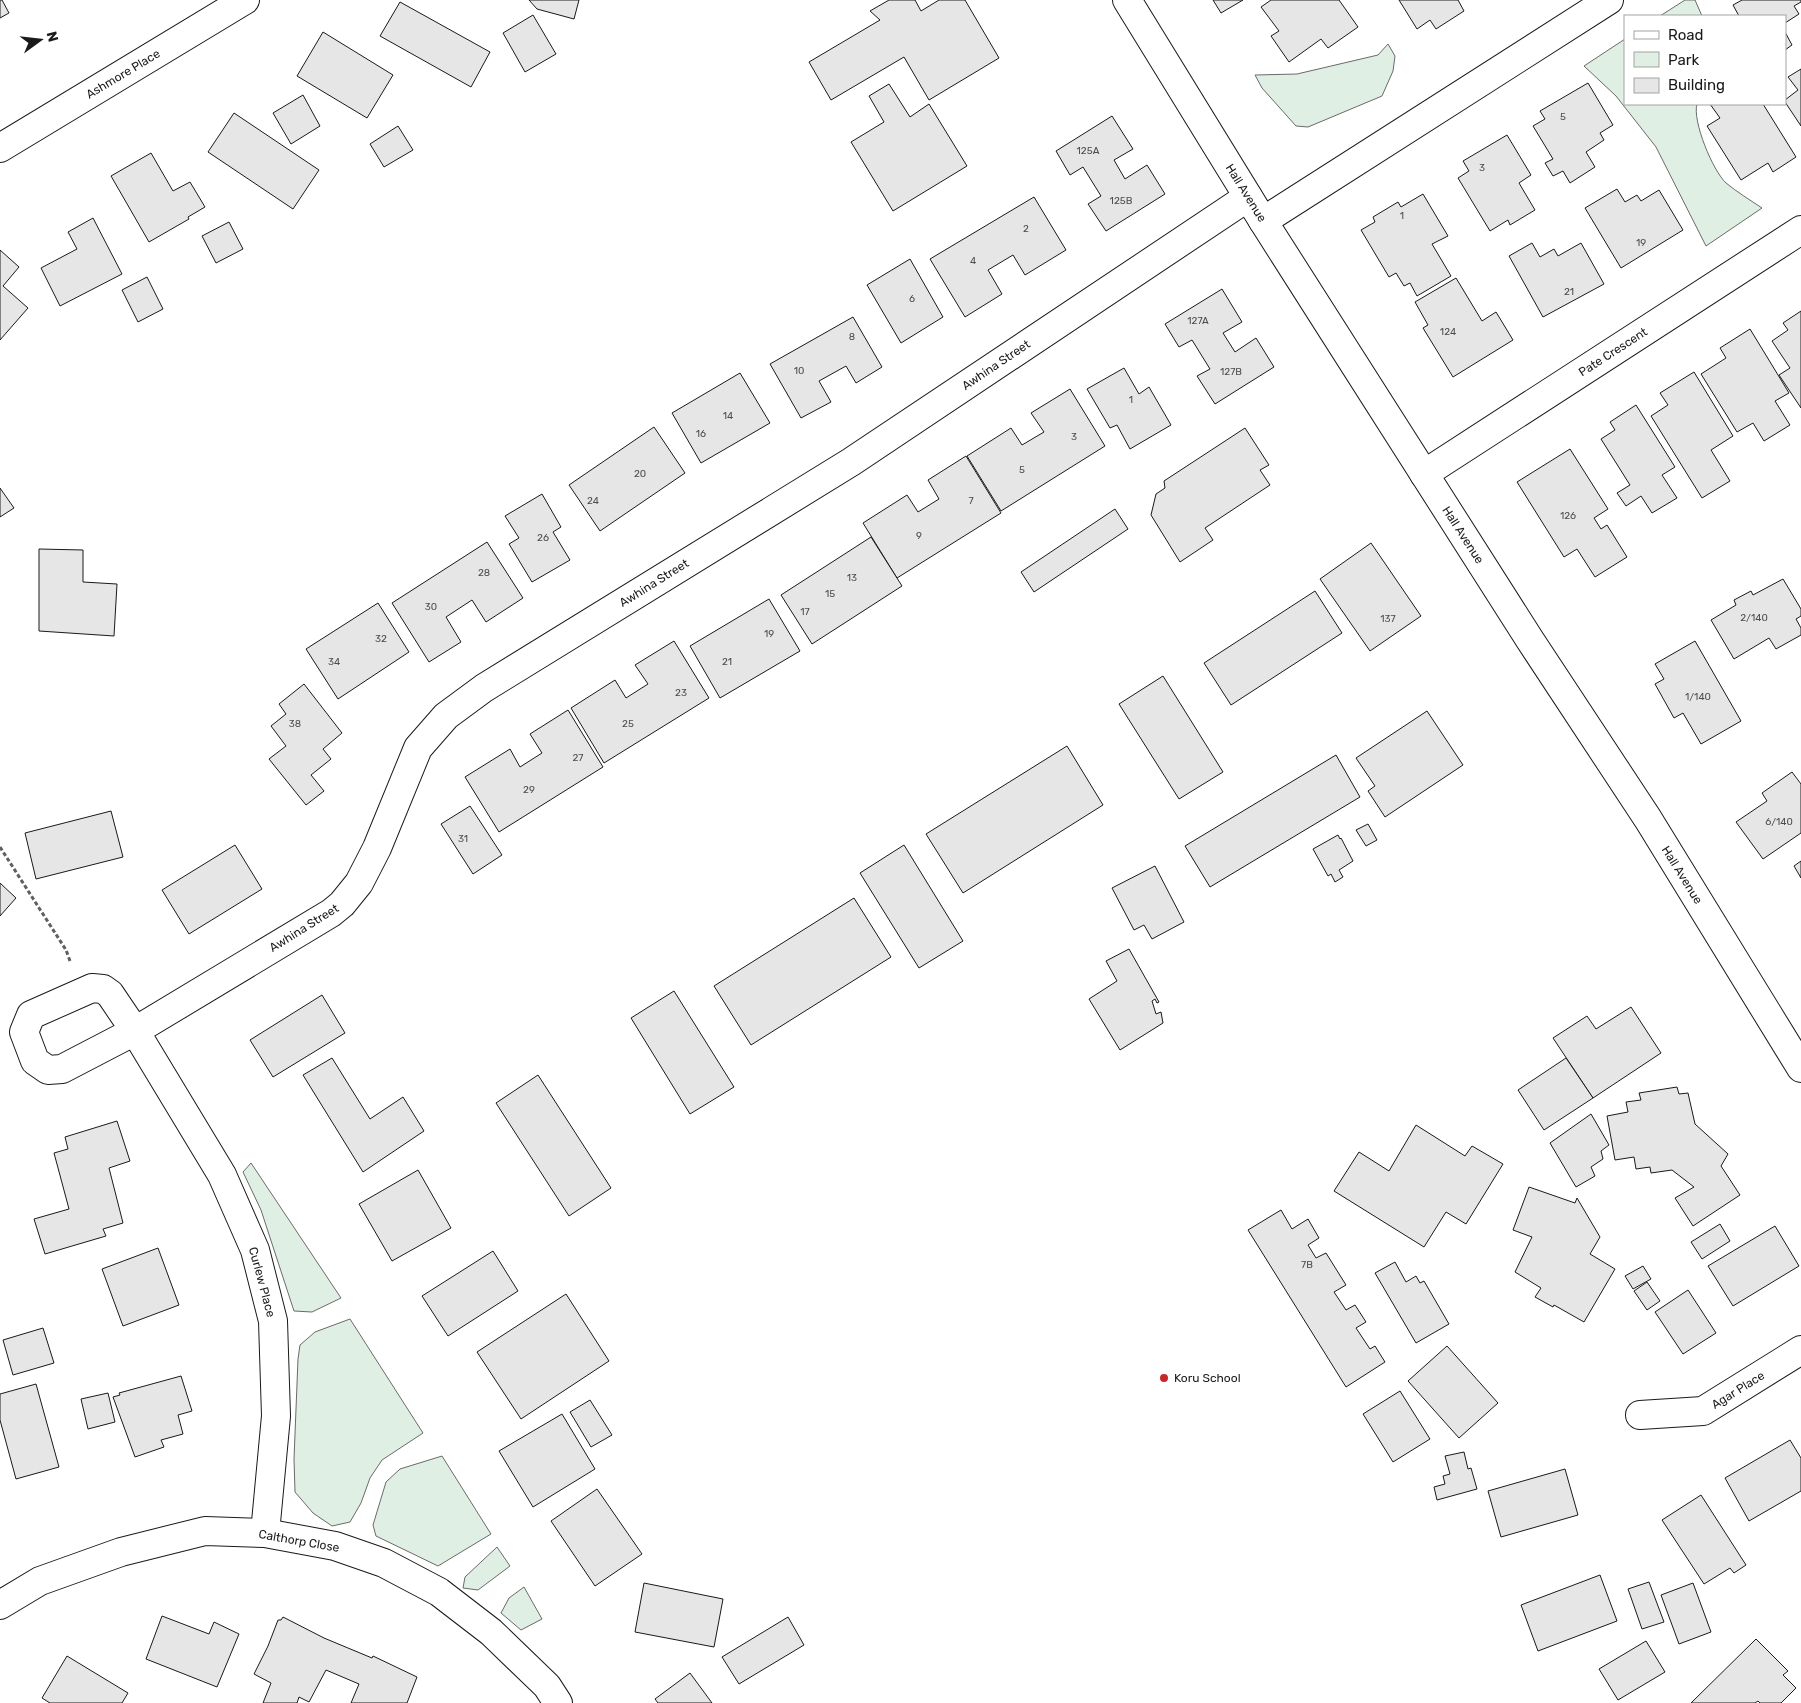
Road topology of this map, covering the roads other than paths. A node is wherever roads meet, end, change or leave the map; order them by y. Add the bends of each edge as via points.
1 (245, 0) edge
2 (1127, 0) edge
3 (1610, 0) edge
4 (0, 148) edge
5 (1248, 197) junction
6 (1263, 221) junction
7 (1801, 230) edge
8 (1424, 474) junction
9 (135, 1031) junction
10 (1801, 1068) edge
11 (1801, 1350) edge
12 (1640, 1415) dead end
13 (266, 1533) junction
14 (0, 1605) edge
15 (558, 1703) edge

1 - 4 street, Ashmore Place
2 - 5 street, Hall Avenue
3 - 6 street
5 - 6 street, Hall Avenue
5 - 9 street, Awhina Street via 851,462 484,688 446,716 418,748 377,848 359,883 342,904
6 - 8 street, Hall Avenue
7 - 8 street, Pate Crescent
8 - 10 street, Hall Avenue via 1648,819
9 - 9 street, Curlew Place via 62,1070 48,1070 36,1061 24,1032 32,1016 92,988 110,994
9 - 13 street, Curlew Place via 222,1175 257,1259 273,1321 276,1416
11 - 12 street, Agar Place via 1703,1412
13 - 14 street, Calthorp Close via 205,1532 121,1552 40,1581
13 - 15 street, Calthorp Close via 334,1546 384,1563 439,1592 491,1632 547,1686

